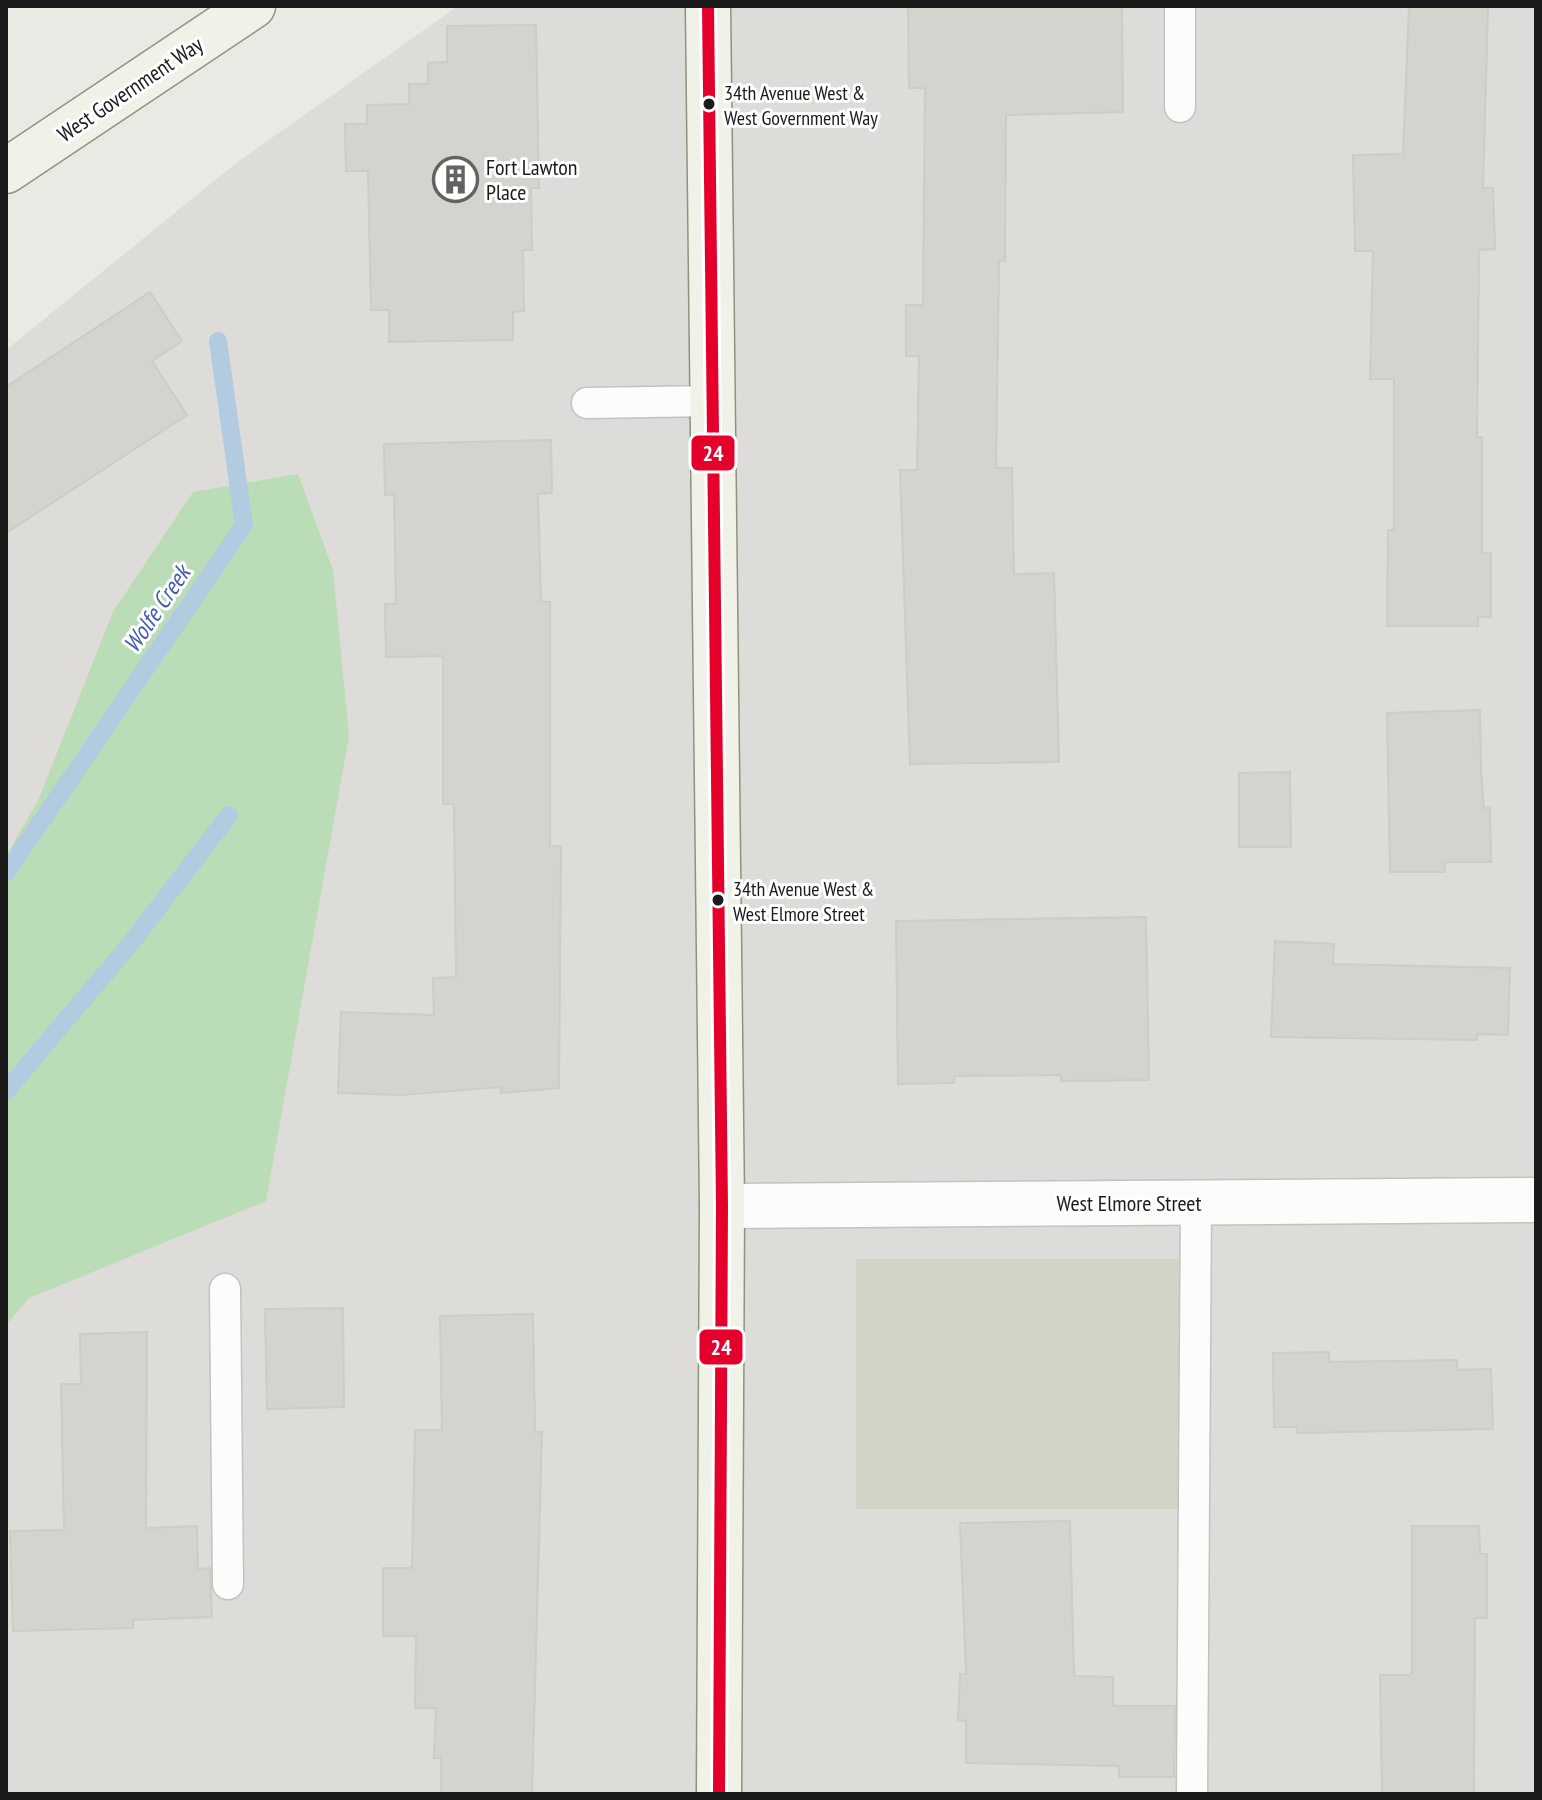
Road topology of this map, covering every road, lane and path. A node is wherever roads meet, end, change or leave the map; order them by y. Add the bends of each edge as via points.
1 (253, 6) edge
2 (708, 6) edge
3 (1180, 6) edge
4 (1180, 107) dead end
5 (6, 171) edge
6 (713, 401) junction
7 (587, 403) dead end
8 (1536, 1200) edge
9 (1196, 1203) junction
10 (722, 1206) junction
11 (225, 1289) dead end
12 (228, 1584) dead end
13 (719, 1794) edge
14 (1192, 1794) edge

1 - 5 street, West Government Way
2 - 6 street
3 - 4 lane
6 - 7 lane
6 - 10 street
8 - 9 street, West Elmore Street
9 - 10 street, West Elmore Street
9 - 14 lane
10 - 13 street
11 - 12 lane

